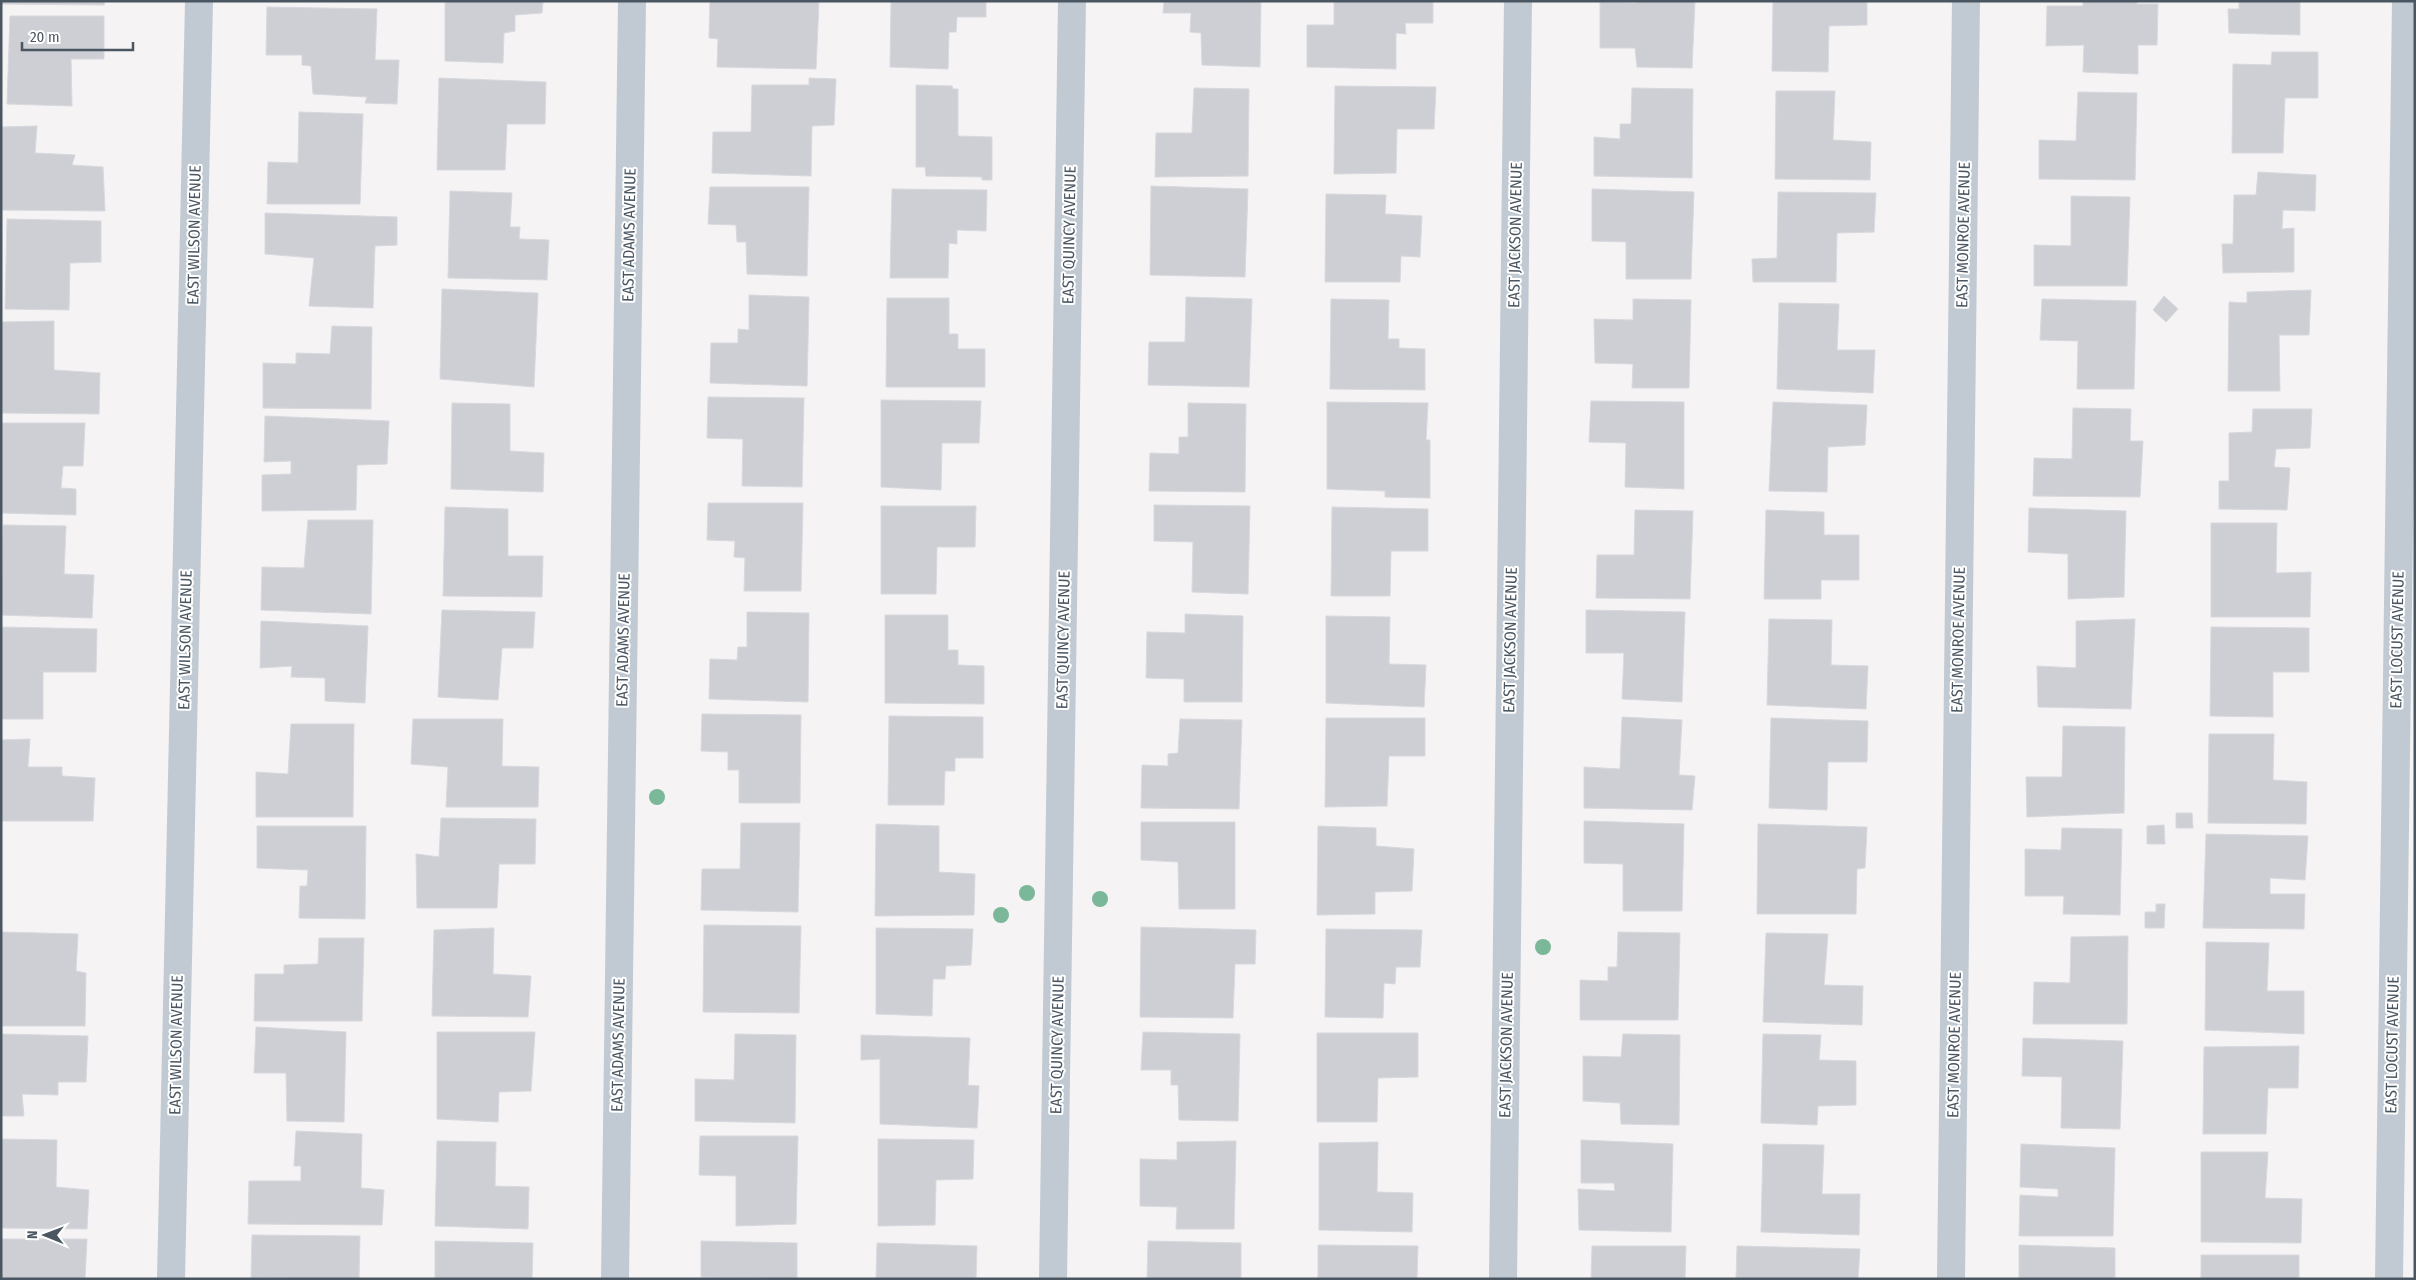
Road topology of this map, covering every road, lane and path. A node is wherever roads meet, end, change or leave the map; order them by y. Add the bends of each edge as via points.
1 (199, 1) edge
2 (632, 1) edge
3 (1072, 1) edge
4 (1518, 1) edge
5 (1966, 1) edge
6 (2406, 1) edge
7 (2408, 287) edge
8 (171, 1279) edge
9 (615, 1279) edge
10 (1053, 1279) edge
11 (1503, 1279) edge
12 (1951, 1279) edge
13 (2389, 1279) edge

1 - 8 street, EAST WILSON AVENUE
2 - 9 street, EAST ADAMS AVENUE
3 - 10 street, EAST QUINCY AVENUE
4 - 11 street, EAST JACKSON AVENUE
5 - 12 street, EAST MONROE AVENUE
6 - 7 street, EAST LOCUST AVENUE
7 - 13 street, EAST LOCUST AVENUE

